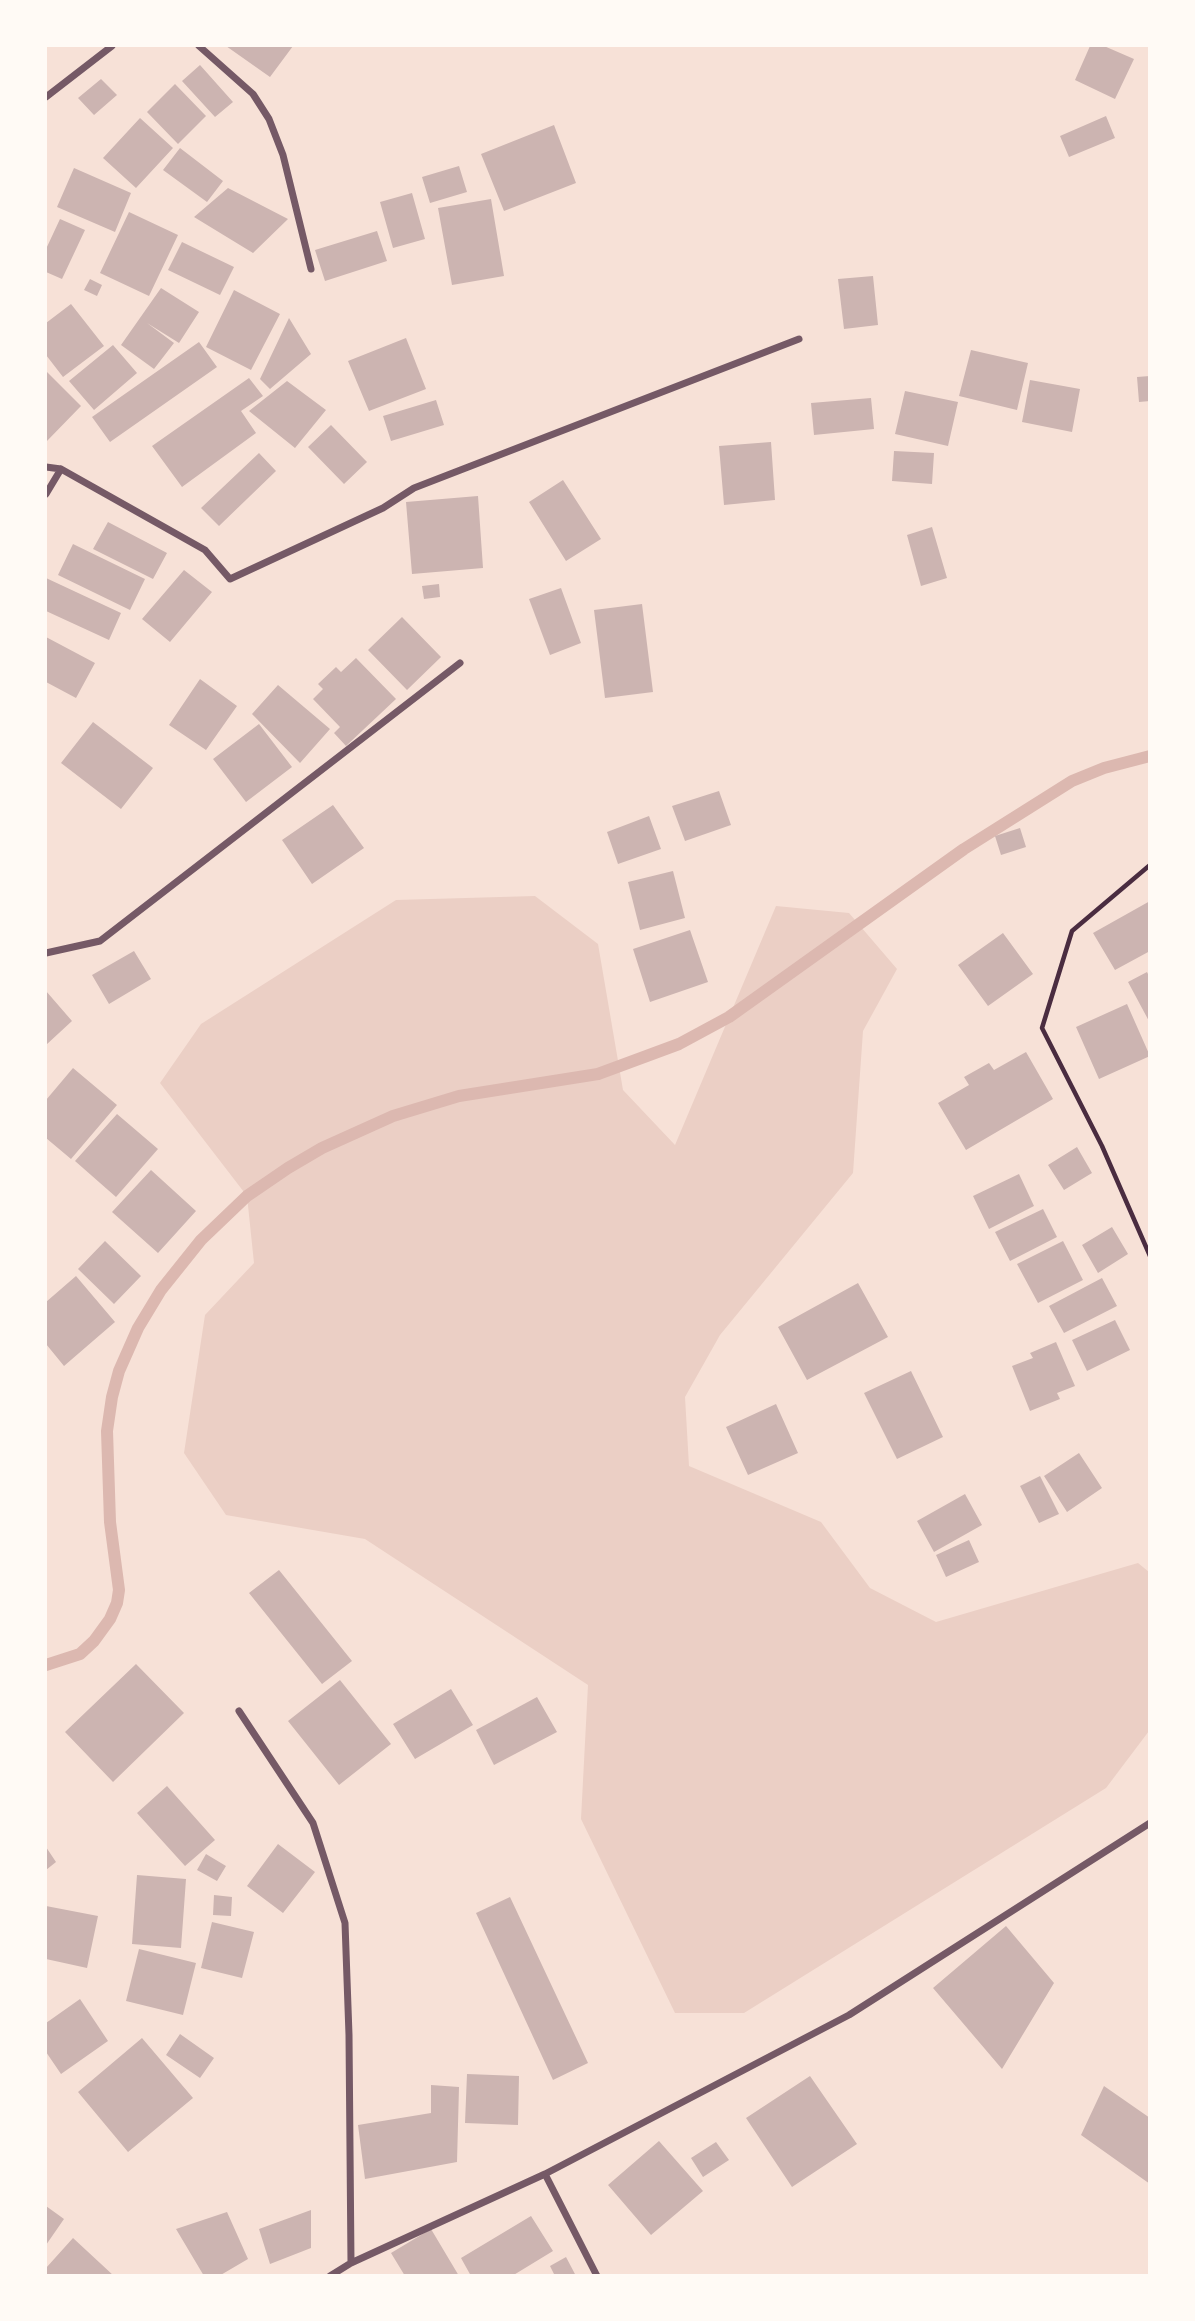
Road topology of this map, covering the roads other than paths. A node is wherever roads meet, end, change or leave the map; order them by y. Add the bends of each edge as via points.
1 (112, 46) edge
2 (200, 46) edge
3 (46, 97) edge
4 (311, 269) dead end
5 (799, 339) dead end
6 (46, 467) edge
7 (61, 470) junction
8 (46, 494) edge
9 (460, 663) dead end
10 (46, 953) edge
11 (239, 1711) dead end
12 (1150, 1823) edge
13 (545, 2174) junction
14 (351, 2263) junction
15 (330, 2276) edge
16 (597, 2276) edge

1 - 3 street
2 - 4 street via 253,94 269,119 283,155
5 - 7 street via 414,488 383,508 230,579 205,550
6 - 7 street
7 - 8 street
9 - 10 street via 100,941
11 - 14 street via 313,1823 345,1923
12 - 13 street via 849,2015
13 - 14 street
13 - 16 street
14 - 15 street

